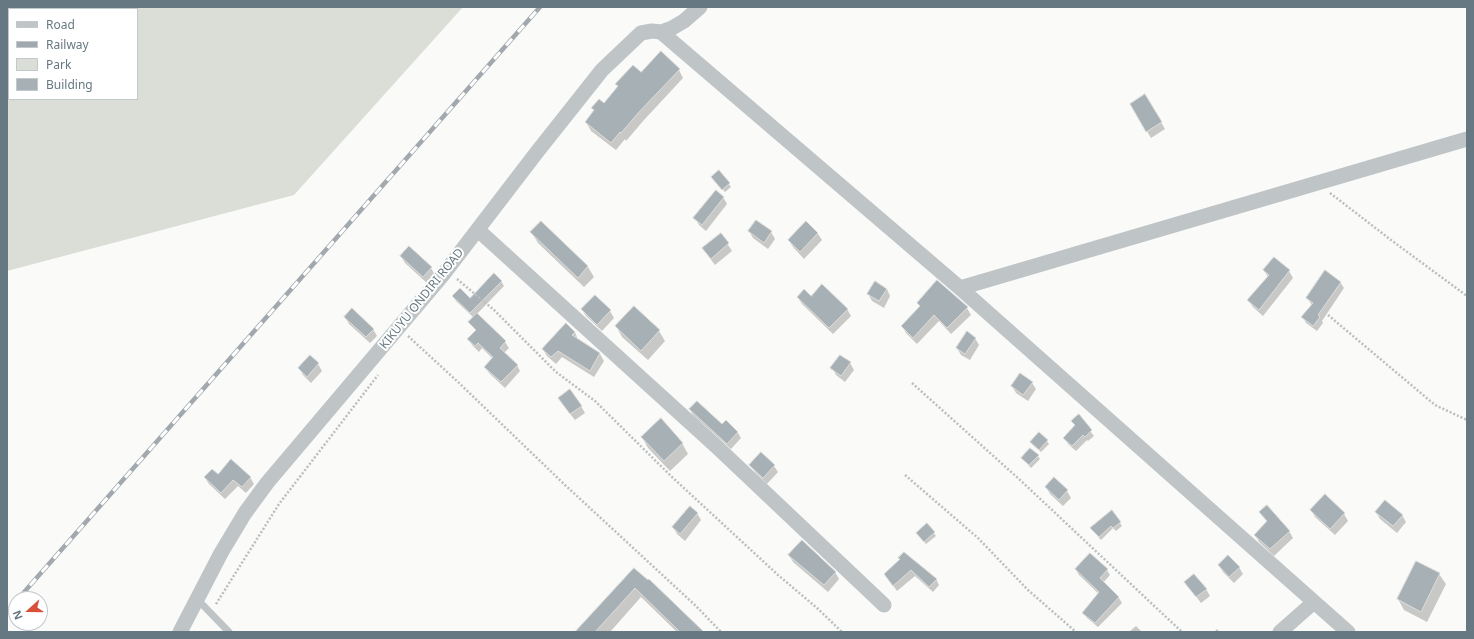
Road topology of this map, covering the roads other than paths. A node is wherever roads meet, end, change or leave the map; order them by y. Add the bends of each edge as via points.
1 (700, 7) edge
2 (662, 32) junction
3 (1467, 139) edge
4 (478, 230) junction
5 (960, 288) junction
6 (197, 599) junction
7 (1314, 602) junction
8 (884, 605) dead end
9 (180, 632) edge
10 (229, 632) edge
11 (1280, 632) edge
12 (1348, 632) edge

1 - 2 street, KIKUYU ONDIRI ROAD via 684,21
2 - 4 street, KIKUYU ONDIRI ROAD via 652,30 641,33 602,70
2 - 5 street
3 - 5 street
4 - 6 street, KIKUYU ONDIRI ROAD via 267,483 245,513
4 - 8 street via 717,447
5 - 7 street
6 - 9 street, KIKUYU ONDIRI ROAD
6 - 10 lane
7 - 11 street
7 - 12 street

